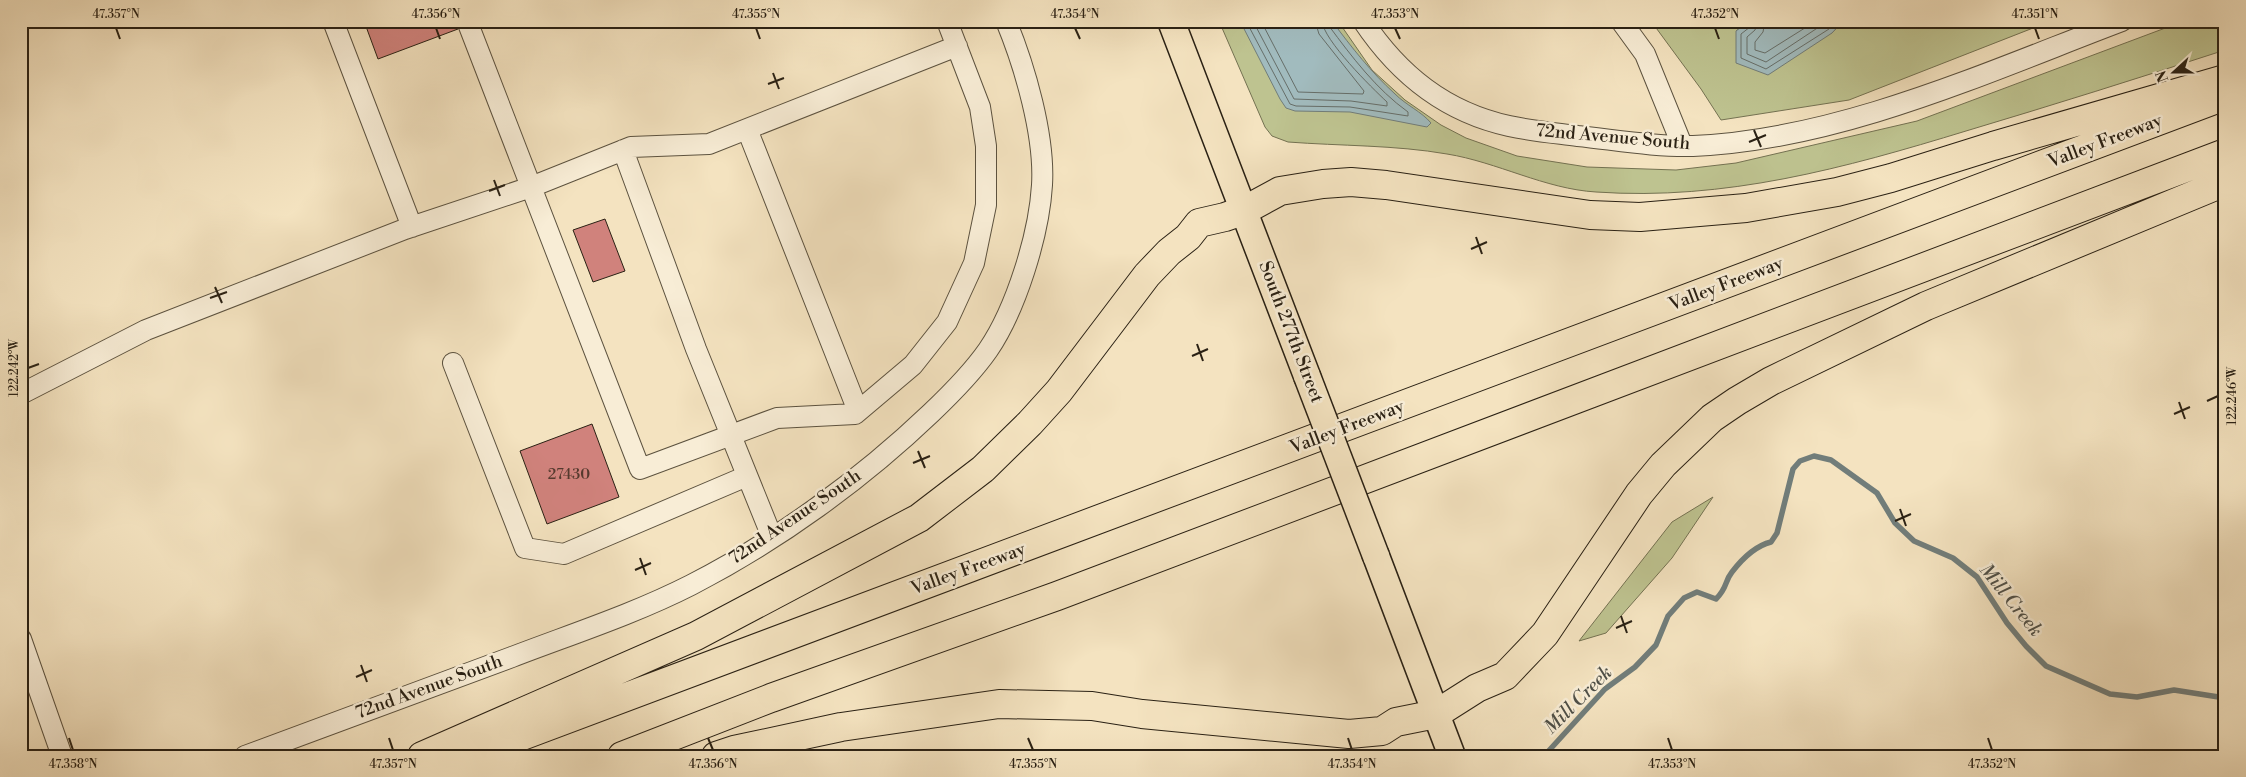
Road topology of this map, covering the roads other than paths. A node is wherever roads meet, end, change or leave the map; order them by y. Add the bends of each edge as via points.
1 (333, 21) edge
2 (467, 21) edge
3 (947, 21) edge
4 (1006, 21) edge
5 (1172, 21) edge
6 (1363, 21) edge
7 (1621, 21) edge
8 (2122, 21) edge
9 (957, 46) junction
10 (2225, 79) edge
11 (2225, 96) edge
12 (747, 129) junction
13 (1682, 145) junction
14 (623, 150) junction
15 (2225, 153) edge
16 (2225, 182) edge
17 (531, 187) junction
18 (1245, 210) junction
19 (412, 227) junction
20 (453, 363) dead end
21 (21, 394) edge
22 (858, 411) junction
23 (730, 434) junction
24 (747, 476) junction
25 (772, 537) junction
26 (21, 638) edge
27 (1436, 714) junction
28 (62, 756) edge
29 (246, 756) edge
30 (422, 756) edge
31 (469, 756) edge
32 (622, 756) edge
33 (716, 756) edge
34 (1452, 756) edge

1 - 19 street
2 - 17 street
3 - 9 street
4 - 25 street, 72nd Avenue South via 1030,90 1043,184 1035,235 1007,315 988,351 952,393 893,450
5 - 18 main road, South 277th Street
6 - 13 street, 72nd Avenue South via 1396,65 1432,95 1470,114 1509,126 1646,144
7 - 13 street via 1645,54
8 - 13 street, 72nd Avenue South via 1922,96 1847,119 1756,140
9 - 12 street
9 - 22 street via 980,107 986,146 986,205 974,262 947,322 913,365
10 - 18 highway via 1891,178 1837,192 1746,208 1640,217 1590,215 1351,182 1280,191
11 - 31 highway, Valley Freeway
12 - 14 street via 709,144
12 - 22 street
14 - 17 street
14 - 23 street
15 - 32 highway via 1057,596 771,698
16 - 27 highway via 1926,306 1771,381 1737,401 1712,418 1662,465 1545,634 1519,663 1505,676 1478,688
17 - 19 street
17 - 23 street via 640,469
18 - 27 main road, South 277th Street, bridge
18 - 30 highway via 1199,223 1147,275 1059,391 1030,423 983,469 919,518 696,636
19 - 21 street via 146,330
20 - 24 street via 525,548 564,554
22 - 23 street via 855,414 777,418
23 - 24 street
24 - 25 street
25 - 29 street, 72nd Avenue South via 691,584 614,618
26 - 28 street
27 - 33 highway via 1396,722 1382,731 1349,734 1142,714 1092,706 999,704 841,727
27 - 34 main road, South 277th Street

